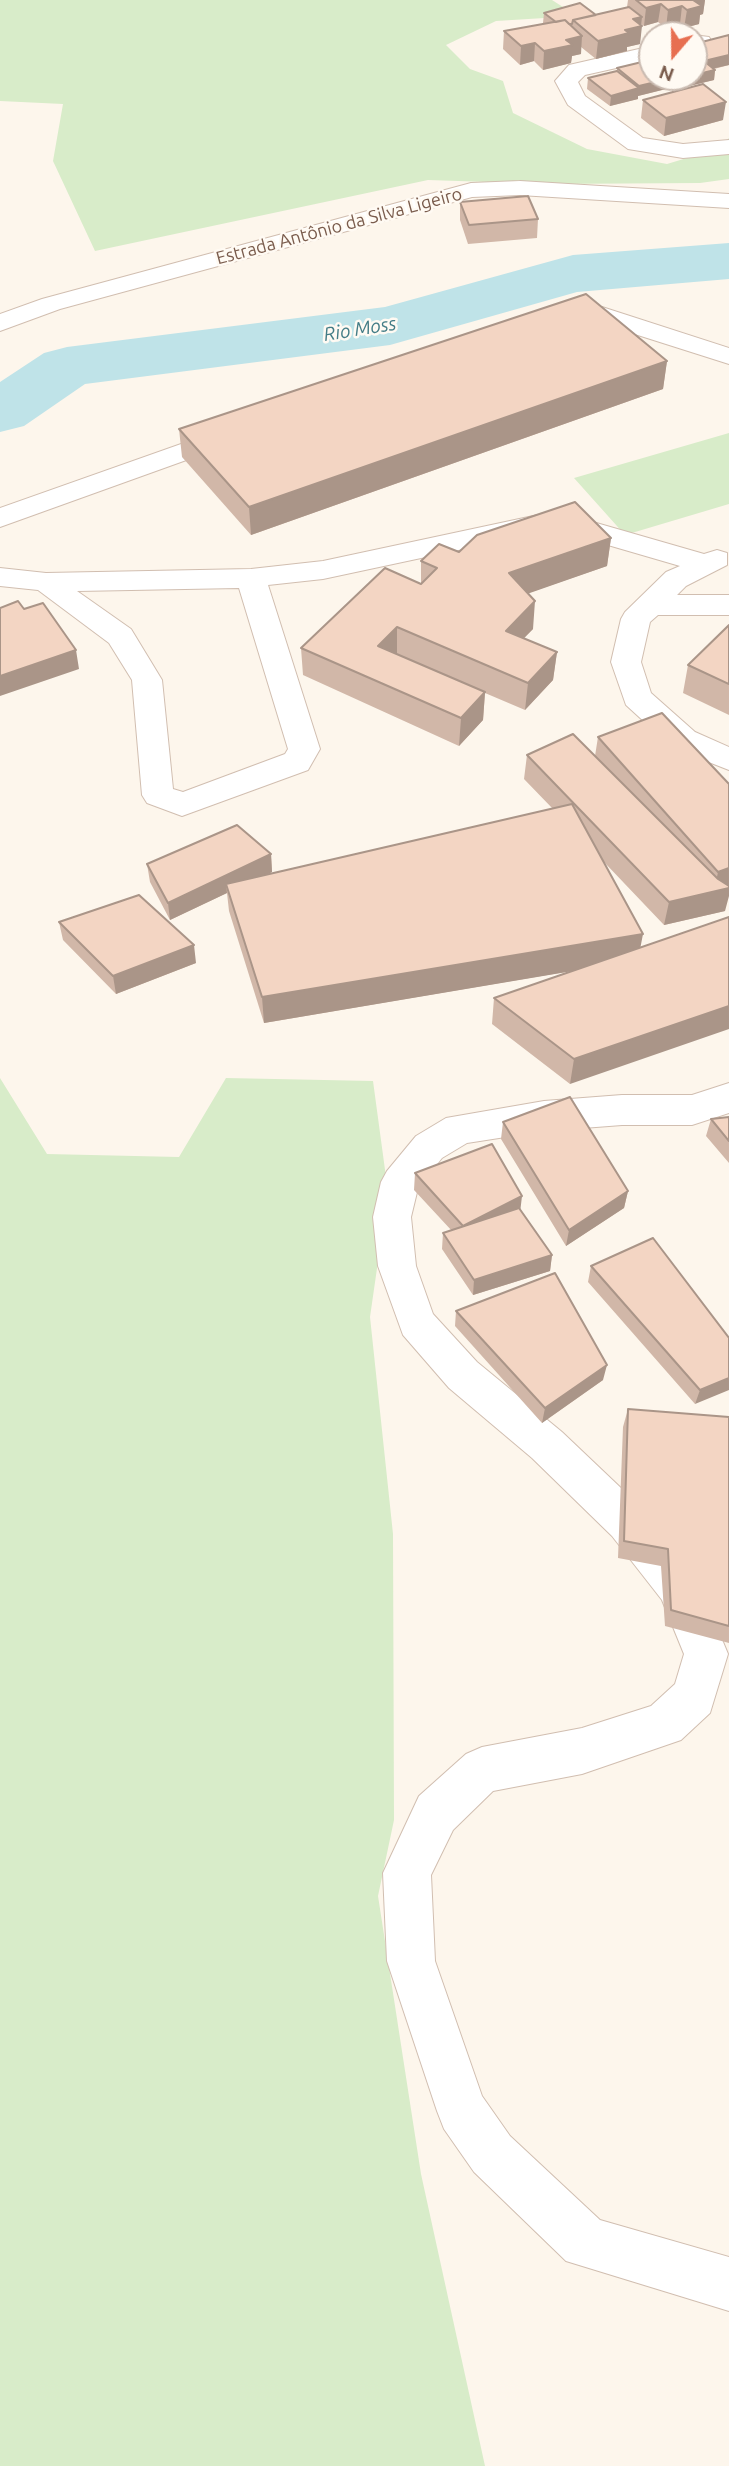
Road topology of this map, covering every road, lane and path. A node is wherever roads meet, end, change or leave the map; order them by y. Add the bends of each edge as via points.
1 (638, 55) edge
2 (729, 146) edge
3 (729, 201) edge
4 (0, 323) edge
5 (538, 323) edge
6 (729, 356) edge
7 (259, 424) edge
8 (0, 518) edge
9 (718, 559) edge
10 (0, 576) edge
11 (251, 578) junction
12 (46, 582) junction
13 (650, 605) junction
14 (729, 605) edge
15 (729, 759) edge
16 (729, 1098) edge
17 (729, 2284) edge

1 - 2 street via 577,70 566,81 576,100 636,144 683,151
3 - 4 street, Estrada Antônio da Silva Ligeiro via 520,188 471,190 51,304
5 - 6 street via 572,313 602,315
7 - 8 street
9 - 11 street via 579,527 538,524 323,570
9 - 13 street via 676,579
10 - 12 street
11 - 12 street
11 - 12 street via 304,749 297,762 182,805 158,795 147,680 120,636
13 - 14 street
13 - 15 street via 636,619 626,662 638,698 684,740
16 - 17 street via 692,1110 544,1115 459,1129 429,1147 400,1182 392,1217 397,1266 417,1323 463,1375 547,1445 627,1522 690,1570 706,1654 694,1698 665,1724 582,1751 482,1770 436,1813 407,1873 411,1961 462,2111 492,2154 585,2242

